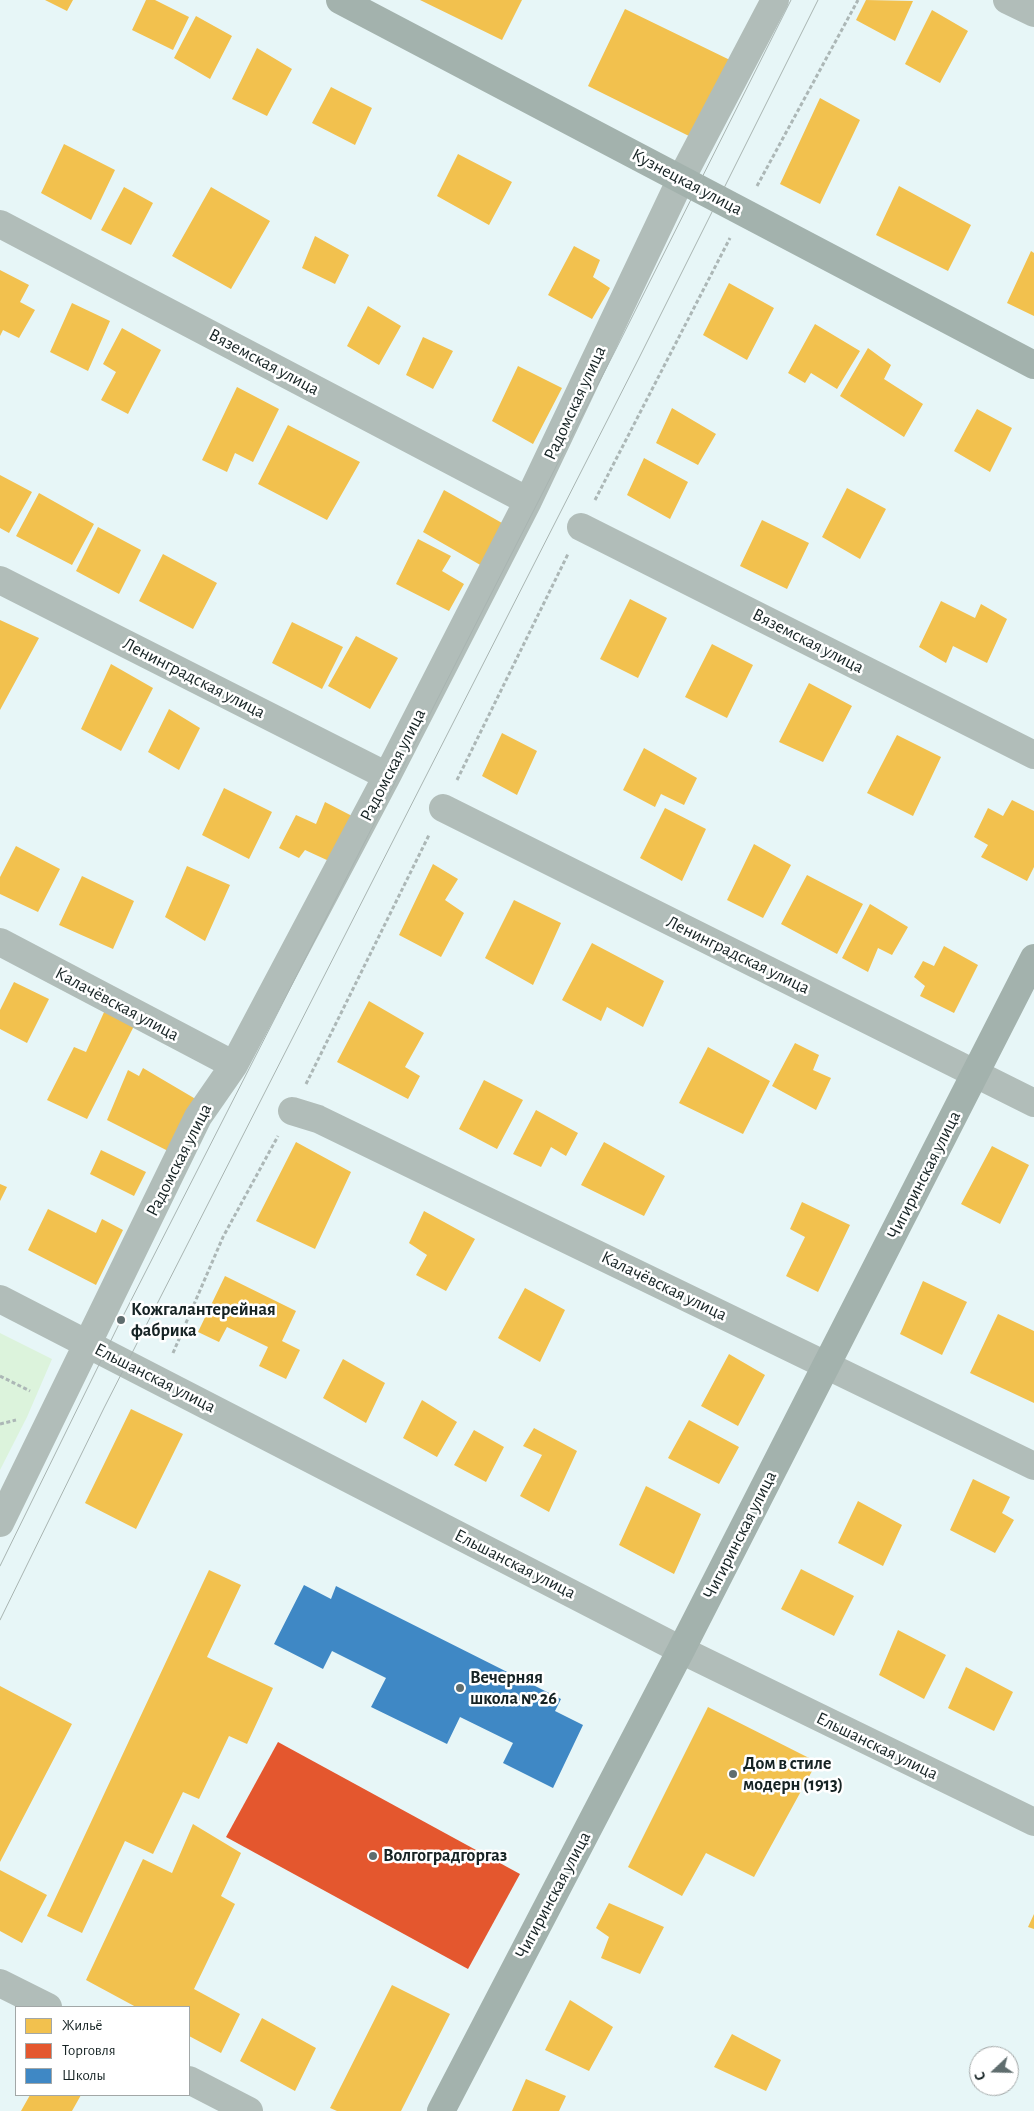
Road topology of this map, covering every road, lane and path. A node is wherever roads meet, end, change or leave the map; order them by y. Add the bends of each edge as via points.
1 (340, 0) edge
2 (775, 0) edge
3 (858, 0) edge
4 (1007, 0) edge
5 (1034, 13) edge
6 (681, 179) junction
7 (744, 211) junction
8 (0, 224) edge
9 (1034, 365) edge
10 (528, 501) junction
11 (581, 527) dead end
12 (0, 580) edge
13 (1034, 755) edge
14 (387, 776) junction
15 (443, 808) dead end
16 (0, 942) edge
17 (1034, 958) edge
18 (234, 1066) junction
19 (975, 1073) junction
20 (1034, 1103) edge
21 (292, 1111) dead end
22 (0, 1299) edge
23 (88, 1344) junction
24 (827, 1365) junction
25 (0, 1376) edge
26 (26, 1398) dead end
27 (19, 1412) dead end
28 (0, 1424) edge
29 (1034, 1466) edge
30 (0, 1523) edge
31 (681, 1650) junction
32 (1034, 1822) edge
33 (0, 1983) edge
34 (46, 2006) edge
35 (190, 2081) edge
36 (249, 2111) edge
37 (441, 2111) edge

1 - 6 street, Кузнецкая улица
2 - 6 street, Радомская улица
3 - 7 path
4 - 5 street
6 - 7 street, Кузнецкая улица
6 - 10 street, Радомская улица
7 - 9 street, Кузнецкая улица
8 - 10 street, Вяземская улица
10 - 14 street, Радомская улица
11 - 13 street, Вяземская улица
12 - 14 street, Ленинградская улица
14 - 18 street, Радомская улица
15 - 19 street, Ленинградская улица
16 - 18 street, Калачёвская улица
17 - 19 street, Чигиринская улица
18 - 23 street, Радомская улица via 198,1117
19 - 20 street, Ленинградская улица
19 - 24 street, Чигиринская улица
21 - 24 street, Калачёвская улица via 326,1123
22 - 23 street, Ельшанская улица
23 - 30 street, Радомская улица
23 - 31 street, Ельшанская улица
24 - 29 street, Калачёвская улица
24 - 31 street, Чигиринская улица
25 - 26 path via 30,1390
27 - 28 path via 15,1420
31 - 32 street, Ельшанская улица
31 - 37 street, Чигиринская улица
33 - 34 street
35 - 36 street

